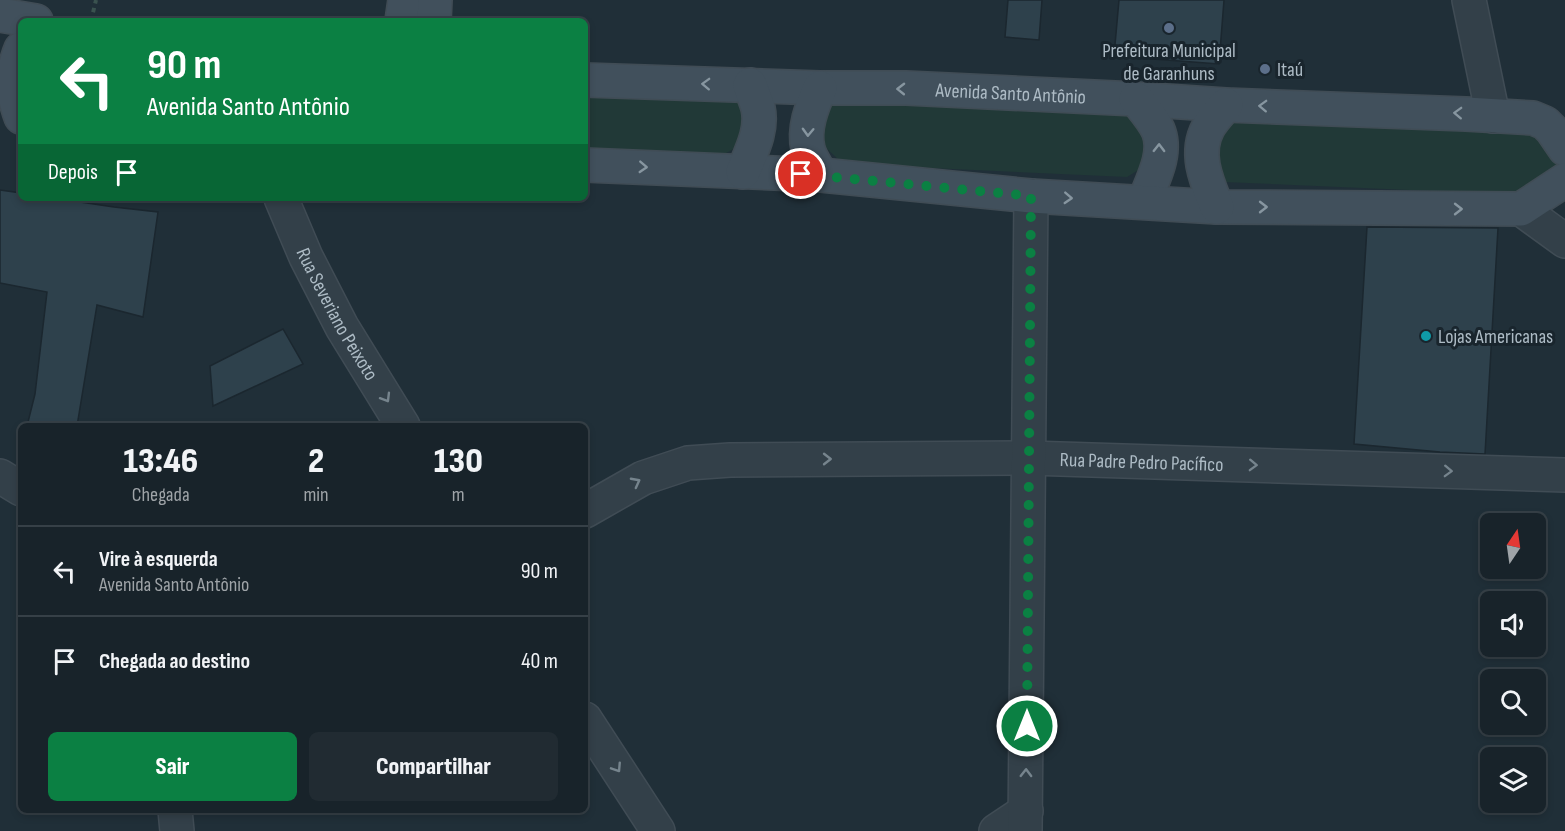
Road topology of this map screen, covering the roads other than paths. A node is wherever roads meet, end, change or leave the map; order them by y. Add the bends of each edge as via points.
1 (405, 0) edge
2 (435, 0) edge
3 (1469, 0) edge
4 (0, 15) edge
5 (18, 18) edge
6 (402, 18) edge
7 (434, 18) edge
8 (18, 59) edge
9 (588, 80) edge
10 (750, 85) junction
11 (820, 88) junction
12 (1136, 99) junction
13 (1226, 105) junction
14 (18, 111) edge
15 (1493, 116) junction
16 (0, 117) edge
17 (18, 119) edge
18 (1565, 149) edge
19 (588, 165) edge
20 (743, 172) junction
21 (821, 176) junction
22 (1565, 180) edge
23 (1031, 196) junction
24 (281, 201) edge
25 (1144, 202) junction
26 (1217, 207) junction
27 (1521, 209) junction
28 (1565, 242) edge
29 (401, 423) edge
30 (1029, 458) junction
31 (1565, 475) edge
32 (0, 476) edge
33 (18, 487) edge
34 (588, 509) edge
35 (588, 724) edge
36 (174, 813) edge
37 (1025, 821) edge
38 (177, 831) edge
39 (658, 831) edge
40 (996, 831) edge

1 - 6 main road
2 - 7 main road
3 - 15 street
4 - 5 main road
8 - 14 main road via 14,73
10 -> 9 main road, Avenida Santo Antônio
10 - 11 main road, Avenida Santo Antônio
10 - 20 main road via 758,109 759,129
12 -> 11 main road, Avenida Santo Antônio
11 -> 21 main road via 807,130 808,150
12 - 13 main road, Avenida Santo Antônio
25 -> 12 main road via 1161,145 1158,130
15 -> 13 main road, Avenida Santo Antônio
13 - 26 main road via 1208,128 1201,149 1204,173
15 - 18 main road, Avenida Santo Antônio via 1533,118 1545,123
16 - 17 main road
19 -> 20 main road
20 - 21 main road
21 - 23 main road
22 - 27 main road
23 -> 25 main road
23 - 30 street
24 -> 29 street, Rua Severiano Peixoto via 342,327
25 - 26 main road
26 -> 27 main road
27 - 28 street
30 -> 31 street, Rua Padre Pedro Pacífico
34 -> 30 street, Rua Padre Pedro Pacífico via 643,478 688,463
37 -> 30 street
32 - 33 street
35 -> 39 street
36 - 38 street
37 - 40 street

